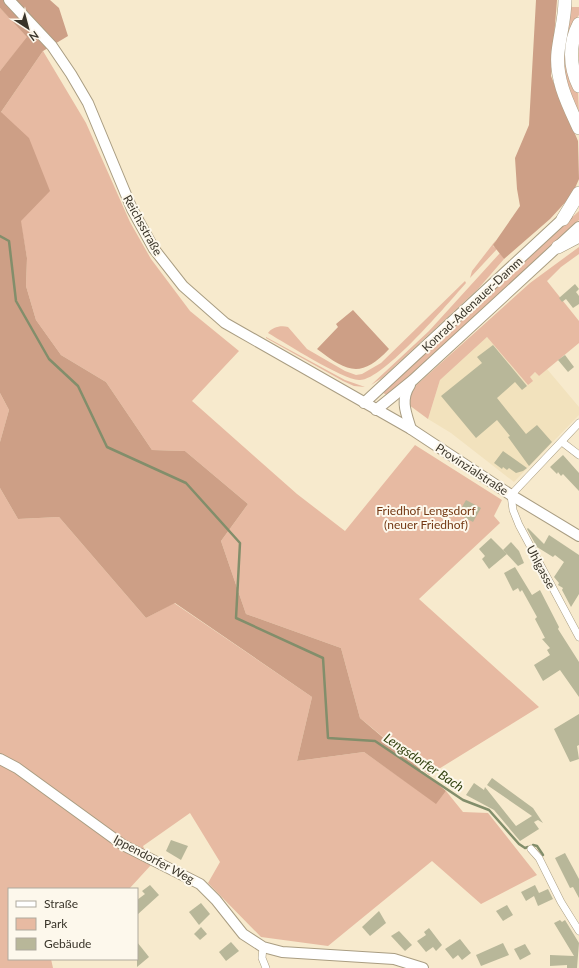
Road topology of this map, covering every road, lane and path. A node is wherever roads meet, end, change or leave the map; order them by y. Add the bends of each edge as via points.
1 (9, 0) edge
2 (565, 0) edge
3 (579, 24) edge
4 (579, 86) edge
5 (579, 128) edge
6 (579, 193) edge
7 (579, 204) edge
8 (563, 219) junction
9 (579, 228) edge
10 (579, 236) edge
11 (558, 247) junction
12 (413, 380) junction
13 (364, 403) junction
14 (376, 410) junction
15 (579, 423) edge
16 (411, 429) junction
17 (562, 442) junction
18 (579, 455) edge
19 (512, 495) junction
20 (579, 536) edge
21 (579, 637) edge
22 (0, 758) edge
23 (531, 849) dead end
24 (579, 931) edge
25 (263, 946) junction
26 (266, 968) edge
27 (423, 968) edge

1 - 13 main road, Reichsstraße via 52,46 71,74 88,104 132,209 154,249 183,286 225,323
2 - 5 highway via 565,16 558,53 559,76
3 - 4 highway via 573,35 571,56
6 - 8 highway
7 - 8 main road, Konrad-Adenauer-Damm
8 - 13 main road, Konrad-Adenauer-Damm
9 - 11 main road, Konrad-Adenauer-Damm
10 - 11 highway
11 - 12 main road, Konrad-Adenauer-Damm
12 - 14 main road, Konrad-Adenauer-Damm
12 - 16 main road via 404,399
13 - 14 main road, Provinzialstraße
14 - 16 main road, Provinzialstraße
15 - 17 street
16 - 19 main road, Provinzialstraße
17 - 18 street
17 - 19 street
19 - 20 main road, Provinzialstraße
19 - 21 street, Uhlgasse via 513,510 519,525
22 - 25 main road, Ippendorfer Weg via 122,845 200,884 243,934
23 - 24 street via 539,858
25 - 26 street via 262,958
25 - 27 main road, Ippendorfer Weg via 282,952 394,959

